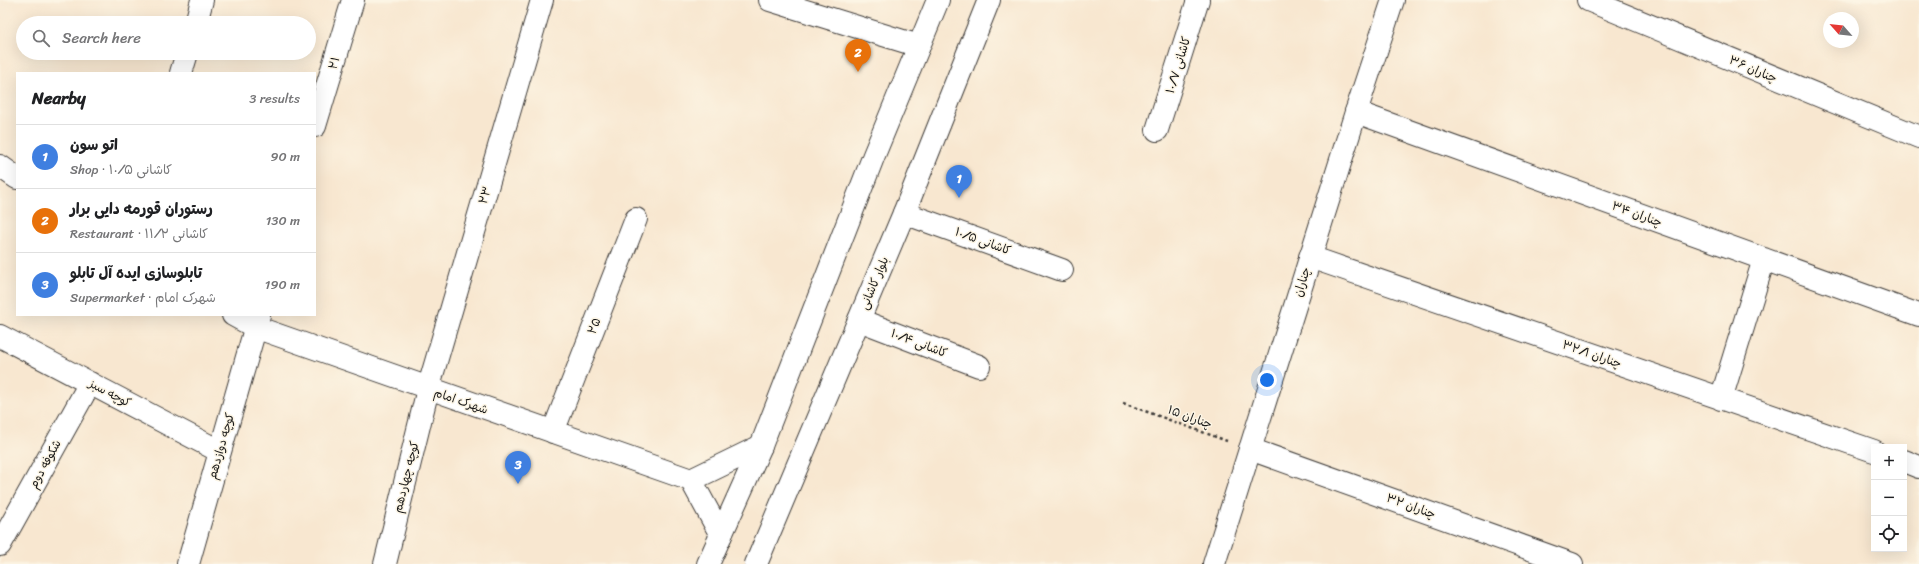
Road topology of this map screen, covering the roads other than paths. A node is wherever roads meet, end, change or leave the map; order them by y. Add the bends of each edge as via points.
1 (202, 0) edge
2 (352, 0) edge
3 (542, 0) edge
4 (770, 0) edge
5 (938, 0) edge
6 (989, 0) edge
7 (1198, 0) edge
8 (1393, 0) edge
9 (1588, 0) edge
10 (198, 16) edge
11 (919, 46) junction
12 (185, 60) edge
13 (181, 72) edge
14 (1356, 112) junction
15 (316, 123) edge
16 (1157, 130) dead end
17 (1919, 137) edge
18 (0, 166) edge
19 (16, 177) edge
20 (904, 213) junction
21 (636, 219) dead end
22 (1310, 257) junction
23 (1764, 259) junction
24 (1062, 270) dead end
25 (1919, 315) edge
26 (237, 316) edge
27 (859, 320) junction
28 (257, 321) edge
29 (0, 336) edge
30 (979, 366) dead end
31 (90, 383) junction
32 (428, 389) junction
33 (1721, 399) junction
34 (553, 432) junction
35 (761, 446) junction
36 (1250, 449) junction
37 (1871, 450) edge
38 (219, 451) junction
39 (1907, 462) edge
40 (1919, 467) edge
41 (692, 480) junction
42 (721, 535) junction
43 (0, 545) edge
44 (188, 564) edge
45 (385, 564) edge
46 (708, 564) edge
47 (756, 564) edge
48 (1214, 564) edge
49 (1572, 564) edge

1 - 10 street
2 - 15 street, ۲۱
3 - 32 street, ۲۳
4 - 11 street
5 - 11 street
6 - 20 street, بلوار کاشانی
7 - 16 street, ۱۰/۷ کاشانی
8 - 14 street, چناران
9 - 17 street, چناران ۳۶
11 - 35 street
12 - 13 street
14 - 22 street, چناران
14 - 23 street, چناران ۳۴
18 - 19 street
20 - 24 street, ۱۰/۵ کاشانی
20 - 27 street, بلوار کاشانی
21 - 34 street, ۲۵
22 - 33 street, چناران ۳۲/۱
22 - 36 street, چناران
23 - 25 street, چناران ۳۴
23 - 33 street
26 - 28 street, شهرک امام
27 - 30 street, ۱۰/۴ کاشانی
27 - 47 street, بلوار کاشانی
28 - 32 street, شهرک امام
28 - 38 street, کوچه دوازدهم
29 - 31 street, کوچه سبز
31 - 38 street, کوچه سبز
31 - 43 street, شکوفه دوم
32 - 34 street, شهرک امام
32 - 45 street, کوچه چهاردهم
33 - 37 street, چناران ۳۲/۱
34 - 41 street, شهرک امام
35 - 41 street
35 - 42 street
36 - 48 street, چناران
36 - 49 street, چناران ۳۲
38 - 44 street, کوچه دوازدهم
39 - 40 street
41 - 42 street
42 - 46 street

